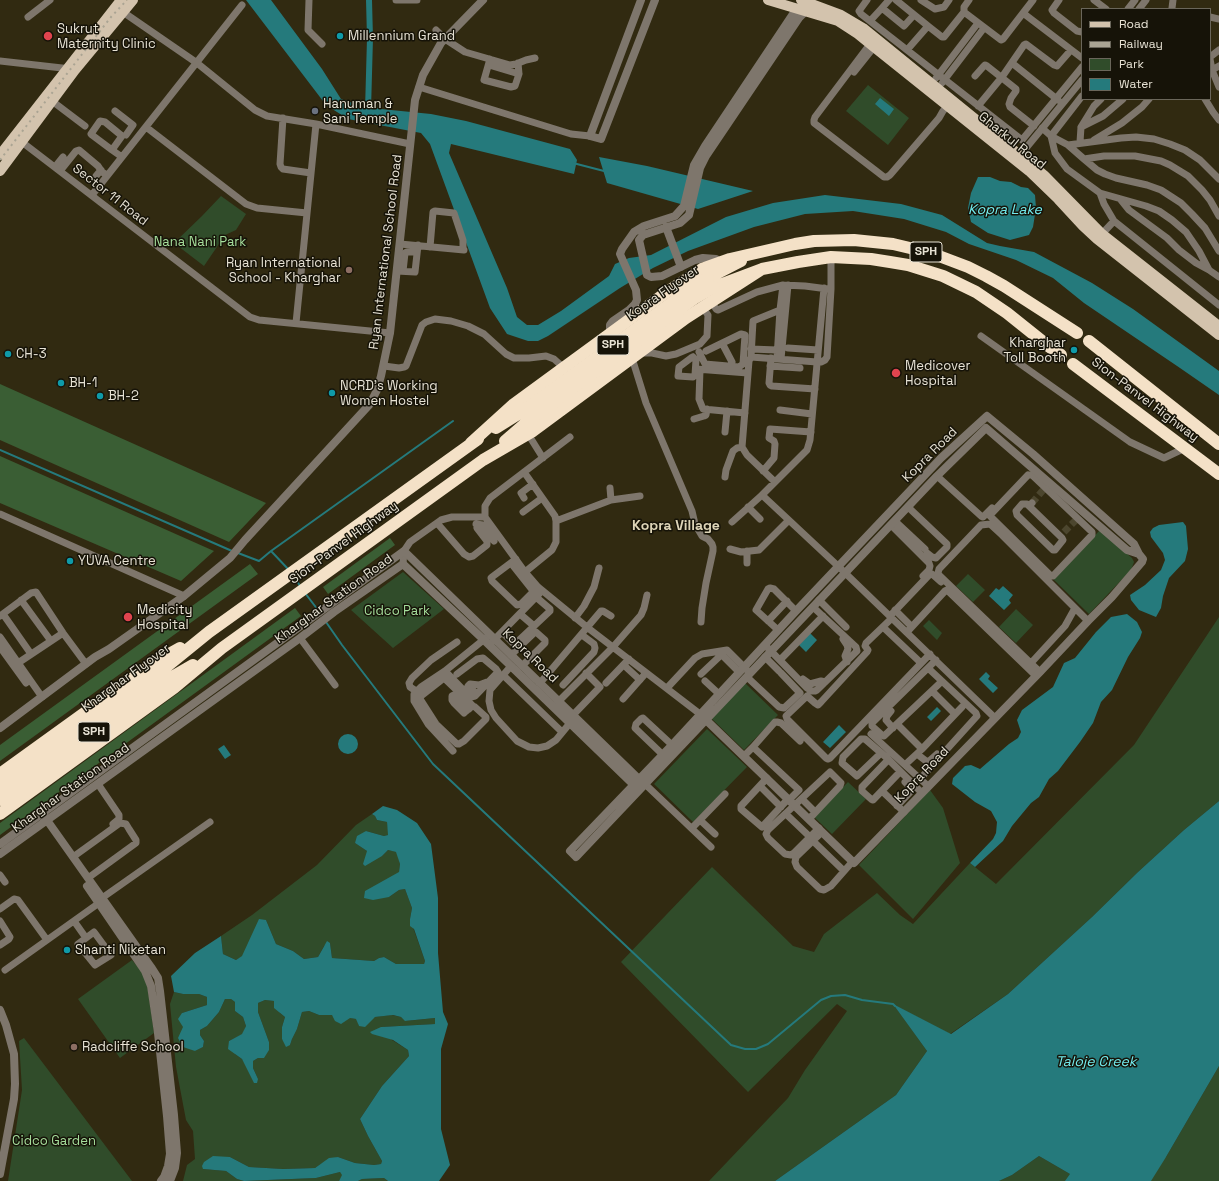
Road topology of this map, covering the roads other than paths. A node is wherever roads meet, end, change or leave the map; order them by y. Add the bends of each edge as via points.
1 (50, 0) edge
2 (121, 0) edge
3 (133, 0) edge
4 (309, 0) edge
5 (396, 0) edge
6 (417, 0) edge
7 (484, 0) edge
8 (641, 0) edge
9 (655, 0) edge
10 (768, 0) edge
11 (868, 0) edge
12 (889, 0) edge
13 (896, 0) edge
14 (922, 0) edge
15 (949, 0) edge
16 (970, 0) edge
17 (1033, 0) edge
18 (1058, 0) edge
19 (1094, 0) edge
20 (1135, 0) edge
21 (1174, 0) edge
22 (242, 5) dead end
23 (801, 6) edge
24 (882, 8) junction
25 (1105, 8) edge
26 (1129, 8) edge
27 (1172, 8) edge
28 (123, 12) junction
29 (964, 12) junction
30 (1023, 14) junction
31 (914, 15) junction
32 (28, 17) dead end
33 (870, 21) junction
34 (981, 25) junction
35 (928, 26) junction
36 (436, 30) dead end
37 (1081, 32) edge
38 (445, 39) junction
39 (322, 44) dead end
40 (872, 46) junction
41 (907, 50) junction
42 (1071, 50) junction
43 (1219, 50) edge
44 (864, 55) junction
45 (1081, 57) edge
46 (1211, 57) edge
47 (536, 58) dead end
48 (619, 59) junction
49 (0, 61) edge
50 (489, 62) junction
51 (197, 63) junction
52 (518, 63) junction
53 (631, 63) junction
54 (1012, 63) junction
55 (1211, 64) edge
56 (1219, 66) edge
57 (1081, 68) edge
58 (71, 69) junction
59 (1212, 70) junction
60 (854, 72) dead end
61 (519, 74) junction
62 (975, 76) dead end
63 (1002, 77) junction
64 (1081, 81) edge
65 (935, 85) junction
66 (419, 87) junction
67 (1219, 87) edge
68 (1081, 97) edge
69 (1056, 98) junction
70 (1100, 100) edge
71 (1122, 100) edge
72 (1148, 100) edge
73 (1206, 100) edge
74 (52, 101) junction
75 (1063, 103) junction
76 (948, 106) junction
77 (978, 106) junction
78 (115, 111) dead end
79 (937, 117) junction
80 (283, 118) junction
81 (106, 120) dead end
82 (1219, 120) edge
83 (316, 124) junction
84 (85, 126) dead end
85 (1034, 126) junction
86 (146, 127) junction
87 (1080, 127) junction
88 (1042, 128) junction
89 (925, 130) dead end
90 (126, 135) junction
91 (590, 136) junction
92 (1051, 136) junction
93 (91, 137) dead end
94 (19, 139) junction
95 (134, 141) junction
96 (1092, 141) junction
97 (1080, 142) junction
98 (410, 144) junction
99 (1068, 145) junction
100 (83, 150) dead end
101 (112, 150) dead end
102 (0, 155) edge
103 (63, 157) dead end
104 (121, 158) junction
105 (1018, 158) junction
106 (1084, 158) junction
107 (58, 169) junction
108 (101, 170) junction
109 (0, 171) edge
110 (109, 173) junction
111 (311, 173) junction
112 (96, 176) dead end
113 (1219, 179) edge
114 (1100, 193) junction
115 (92, 195) junction
116 (1121, 199) junction
117 (687, 208) junction
118 (307, 213) junction
119 (1219, 216) edge
120 (1114, 221) junction
121 (668, 231) junction
122 (1099, 237) junction
123 (400, 244) junction
124 (430, 244) junction
125 (418, 249) junction
126 (1219, 251) edge
127 (757, 253) junction
128 (831, 257) junction
129 (720, 262) junction
130 (681, 267) junction
131 (762, 269) junction
132 (1209, 270) junction
133 (400, 271) junction
134 (1219, 277) edge
135 (711, 283) junction
136 (785, 285) junction
137 (827, 289) junction
138 (707, 304) junction
139 (1219, 305) edge
140 (780, 310) junction
141 (296, 323) junction
142 (1219, 326) edge
143 (390, 333) junction
144 (1077, 333) dead end
145 (612, 334) junction
146 (1219, 335) edge
147 (981, 336) dead end
148 (1089, 341) dead end
149 (722, 343) junction
150 (751, 349) junction
151 (784, 350) junction
152 (818, 350) junction
153 (633, 355) junction
154 (1061, 355) dead end
155 (746, 359) junction
156 (775, 360) junction
157 (817, 362) junction
158 (1073, 364) dead end
159 (384, 366) junction
160 (564, 368) junction
161 (800, 368) dead end
162 (748, 373) junction
163 (815, 389) junction
164 (707, 410) junction
165 (780, 410) dead end
166 (727, 411) junction
167 (745, 413) junction
168 (812, 414) junction
169 (694, 419) dead end
170 (525, 423) junction
171 (725, 432) dead end
172 (811, 432) junction
173 (974, 434) junction
174 (570, 437) dead end
175 (471, 443) junction
176 (1219, 444) edge
177 (742, 447) junction
178 (1185, 448) junction
179 (543, 458) junction
180 (483, 460) joint
181 (1030, 465) junction
182 (763, 471) junction
183 (524, 472) junction
184 (1219, 474) edge
185 (937, 476) junction
186 (725, 477) dead end
187 (775, 482) junction
188 (519, 483) dead end
189 (532, 484) junction
190 (1047, 487) junction
191 (610, 488) dead end
192 (524, 490) junction
193 (762, 495) junction
194 (640, 496) dead end
195 (524, 498) dead end
196 (542, 498) junction
197 (611, 500) junction
198 (748, 507) junction
199 (908, 507) junction
200 (523, 512) dead end
201 (0, 514) edge
202 (1079, 516) junction
203 (485, 517) junction
204 (760, 519) dead end
205 (556, 521) junction
206 (788, 521) junction
207 (437, 522) junction
208 (732, 522) dead end
209 (893, 523) junction
210 (1062, 534) joint
211 (494, 540) junction
212 (730, 549) dead end
213 (404, 551) junction
214 (747, 551) junction
215 (1139, 554) junction
216 (513, 561) junction
217 (747, 563) dead end
218 (403, 564) junction
219 (839, 567) junction
220 (599, 568) dead end
221 (525, 572) junction
222 (845, 573) junction
223 (538, 592) junction
224 (647, 595) dead end
225 (184, 596) junction
226 (21, 600) junction
227 (820, 600) junction
228 (787, 601) junction
229 (813, 607) junction
230 (1075, 608) junction
231 (332, 609) junction
232 (796, 611) junction
233 (520, 614) junction
234 (891, 614) junction
235 (1, 615) edge
236 (611, 616) dead end
237 (823, 616) junction
238 (575, 618) junction
239 (768, 621) junction
240 (1088, 621) junction
241 (701, 622) dead end
242 (311, 624) junction
243 (909, 624) junction
244 (534, 626) junction
245 (883, 627) junction
246 (588, 628) junction
247 (846, 628) dead end
248 (778, 630) junction
249 (905, 631) junction
250 (209, 632) junction
251 (502, 632) junction
252 (836, 632) dead end
253 (63, 633) junction
254 (582, 635) junction
255 (0, 637) edge
256 (300, 638) junction
257 (489, 640) junction
258 (51, 641) junction
259 (456, 642) dead end
260 (273, 646) junction
261 (0, 647) edge
262 (613, 647) junction
263 (222, 648) junction
264 (768, 648) junction
265 (279, 653) junction
266 (31, 654) junction
267 (930, 654) junction
268 (511, 655) junction
269 (765, 657) junction
270 (629, 659) junction
271 (780, 660) junction
272 (936, 660) junction
273 (847, 662) junction
274 (18, 663) junction
275 (1031, 663) junction
276 (86, 664) junction
277 (921, 664) junction
278 (511, 666) junction
279 (522, 666) junction
280 (627, 668) dead end
281 (742, 670) junction
282 (926, 670) junction
283 (796, 672) dead end
284 (586, 673) junction
285 (646, 673) junction
286 (443, 674) junction
287 (457, 674) dead end
288 (701, 674) dead end
289 (1038, 674) junction
290 (503, 675) junction
291 (748, 675) junction
292 (640, 680) junction
293 (705, 681) dead end
294 (825, 682) junction
295 (488, 683) junction
296 (540, 683) junction
297 (606, 683) dead end
298 (668, 683) junction
299 (939, 684) dead end
300 (335, 685) dead end
301 (563, 685) dead end
302 (416, 691) junction
303 (932, 691) junction
304 (476, 694) junction
305 (719, 694) junction
306 (40, 698) junction
307 (623, 699) dead end
308 (556, 704) junction
309 (962, 707) dead end
310 (891, 711) dead end
311 (700, 714) junction
312 (955, 714) junction
313 (995, 718) junction
314 (571, 719) junction
315 (706, 720) junction
316 (895, 726) junction
317 (0, 728) edge
318 (162, 732) junction
319 (562, 732) junction
320 (871, 734) dead end
321 (800, 741) dead end
322 (672, 744) junction
323 (753, 746) junction
324 (920, 751) junction
325 (454, 752) dead end
326 (662, 754) junction
327 (937, 754) dead end
328 (744, 756) junction
329 (885, 759) junction
330 (908, 762) dead end
331 (0, 774) edge
332 (897, 775) junction
333 (767, 778) junction
334 (918, 778) junction
335 (18, 780) junction
336 (636, 781) junction
337 (98, 784) junction
338 (760, 786) junction
339 (0, 787) edge
340 (642, 787) junction
341 (925, 790) junction
342 (882, 791) junction
343 (725, 794) dead end
344 (802, 799) junction
345 (0, 800) edge
346 (791, 801) junction
347 (897, 806) junction
348 (781, 807) junction
349 (815, 812) junction
350 (904, 812) junction
351 (0, 814) edge
352 (786, 814) junction
353 (42, 819) junction
354 (808, 819) junction
355 (700, 820) junction
356 (210, 822) dead end
357 (692, 828) junction
358 (820, 830) junction
359 (715, 834) dead end
360 (812, 839) junction
361 (0, 844) edge
362 (711, 847) dead end
363 (0, 854) edge
364 (72, 856) junction
365 (853, 861) junction
366 (844, 871) junction
367 (0, 875) edge
368 (88, 878) junction
369 (5, 882) dead end
370 (101, 901) junction
371 (0, 909) edge
372 (0, 921) edge
373 (74, 921) junction
374 (86, 938) junction
375 (47, 940) junction
376 (0, 945) edge
377 (5, 970) dead end
378 (0, 1010) edge
379 (0, 1174) edge
380 (161, 1181) edge
381 (170, 1181) edge

1 - 32 street
2 - 58 main road
3 - 28 main road
4 - 39 street via 308,30
5 - 6 street
7 - 38 street, Ryan International School Road
8 - 48 street
9 - 53 street
10 - 23 main road, Gharkul Road
11 - 33 street via 859,12
12 - 24 street
13 - 31 street
14 - 15 street via 935,9 944,7
16 - 29 street via 964,7
17 - 30 street
18 - 37 street via 1052,10 1054,13
19 - 25 street
20 - 26 street
21 - 27 street
22 - 51 street
23 - 40 main road, Gharkul Road via 845,24
23 - 65 main road, Gharkul Road via 841,15 856,23
23 - 117 street via 799,18 697,167 696,183
24 - 31 street via 904,26
24 - 33 street
28 - 51 street
28 - 58 main road
29 - 34 street
29 - 35 street via 944,37
30 - 34 street via 1001,40
30 - 42 street
31 - 35 street
33 - 41 street
34 - 65 street
35 - 41 street
36 - 38 street
38 - 50 street via 465,52
38 - 66 street, Ryan International School Road via 423,75
40 - 44 street
40 - 65 main road, Gharkul Road
41 - 65 street
42 - 45 street
42 - 54 street via 1057,66 1026,44
43 - 46 street
44 - 60 street
44 - 79 street via 814,117 814,123 887,177
47 - 52 street
48 - 53 street
48 - 91 street
49 - 58 street
50 - 52 street via 510,65
50 - 61 street
50 - 61 street via 484,78 486,81 514,88
51 - 80 street via 255,110 267,116
51 - 86 street
52 - 61 street
53 - 91 street via 601,140
54 - 63 street
54 - 69 street
55 - 59 street
56 - 59 street
57 - 69 street
58 - 74 main road
58 - 94 main road
59 - 67 street
62 - 63 street via 985,65
63 - 77 street
63 - 85 street via 1016,89 1010,107
64 - 75 street
65 - 76 main road, Gharkul Road
65 - 77 street
66 - 91 street via 571,134
66 - 98 street, Ryan International School Road
68 - 92 street
69 - 75 street
69 - 85 street
70 - 87 street
71 - 87 street via 1103,116
72 - 96 street via 1122,123
73 - 82 street
74 - 84 street
74 - 94 main road
75 - 88 street
76 - 79 street
76 - 105 main road, Gharkul Road
77 - 85 street via 1022,140
78 - 90 street via 133,125
79 - 89 street
80 - 83 street
80 - 111 street via 281,167
81 - 90 street
83 - 98 street
83 - 111 street
86 - 95 street
86 - 118 street via 246,204 257,208
87 - 97 street
88 - 92 street
88 - 105 street
90 - 95 street
92 - 99 street
92 - 114 street via 1055,153 1067,169
93 - 104 street
94 - 102 main road
94 - 107 street, Sector 11 Road
94 - 109 main road
95 - 104 street
96 - 97 street
96 - 113 street via 1136,137 1165,142 1185,150 1200,160
97 - 99 street
98 - 123 street, Ryan International School Road
99 - 106 street
100 - 110 street
101 - 104 street
103 - 107 street
104 - 110 street
105 - 122 main road, Gharkul Road via 1044,175
106 - 119 street via 1122,155 1161,161 1188,176 1210,200
106 - 126 street via 1105,174 1161,190 1181,203 1204,228
107 - 108 street via 77,150
107 - 115 street, Sector 11 Road
108 - 110 street
108 - 112 street
110 - 115 street
111 - 118 street
114 - 116 street
114 - 120 street
115 - 141 street, Sector 11 Road via 250,317
116 - 132 street via 1129,210 1196,263
116 - 132 street via 1146,206 1172,220 1186,232
117 - 121 street via 689,215
117 - 145 street via 675,216 634,232 622,249 620,254 636,290 637,300 610,325
118 - 141 street
120 - 122 street
120 - 139 street
121 - 130 street
121 - 130 street via 643,235 639,240 647,275 662,276
122 - 142 main road, Gharkul Road
122 - 146 main road, Gharkul Road
123 - 125 street
123 - 133 street, Ryan International School Road
124 - 124 street via 463,249 463,237 455,214 434,211
124 - 125 street
125 - 133 street via 405,253
125 - 133 street via 416,272
127 - 129 highway
127 - 135 highway, Kopra Flyover / SPH
127 - 144 highway, SPH via 795,244 834,240 873,241 912,248 950,260 986,276
128 - 131 highway, SPH
128 - 137 street
128 - 154 highway, SPH via 890,262 943,276 992,302
129 - 130 street via 704,258
129 - 145 highway via 683,281
131 - 135 highway, Kopra Flyover / SPH
131 - 138 highway
132 - 134 street
133 - 143 street, Ryan International School Road
135 - 170 highway, Kopra Flyover / SPH, bridge via 690,302
136 - 137 street
136 - 138 street via 757,292 721,309
136 - 140 street
136 - 151 street
137 - 152 street
137 - 157 street via 827,357
138 - 153 highway
138 - 153 street via 708,336 700,344 666,356 652,353
140 - 150 street via 753,321
140 - 151 street
141 - 143 street, Sector 11 Road
143 - 159 street, Ryan International School Road
145 - 160 highway
147 - 178 street via 1130,442 1164,458
148 - 176 highway, Sion-Panvel Highway
149 - 155 street via 730,362
149 - 155 street via 744,334
149 - 155 street via 702,352 703,363 740,367
150 - 151 street
150 - 155 street
151 - 152 street
151 - 156 street
152 - 157 street
153 - 170 highway
153 - 241 street via 646,403 692,511 695,524 713,547
155 - 156 street
155 - 162 street
156 - 157 street
156 - 161 street
156 - 163 street via 769,383 772,386
157 - 163 street
158 - 178 highway, Sion-Panvel Highway
159 - 160 street via 404,368 422,325 435,319 468,326 484,334 514,358 546,356
159 - 225 street, Ryan International School Road via 370,404 230,558
160 - 175 highway via 514,404
162 - 164 street via 698,370 700,404 702,409
162 - 167 street
163 - 168 street
164 - 166 street
164 - 169 street via 704,416
165 - 168 street
166 - 167 street
166 - 171 street
167 - 177 street
168 - 172 street
170 - 175 highway, Kopra Flyover / SPH
170 - 179 street
170 - 180 highway, Kopra Flyover / SPH
172 - 182 street via 770,429 769,438 775,442 774,458
172 - 187 street via 807,450
173 - 181 street, Kopra Road via 986,428
173 - 185 street, Kopra Road
173 - 215 street, Kopra Road via 987,416 1134,544
173 - 219 street, Kopra Road via 941,458
174 - 179 street
175 - 250 highway, Sion-Panvel Highway / SPH
177 - 182 street
177 - 186 street via 733,451
178 - 184 highway, Sion-Panvel Highway
179 - 183 street
180 - 263 highway, Sion-Panvel Highway / SPH
181 - 185 street via 983,516
181 - 190 street, Kopra Road
182 - 187 street
183 - 189 street
183 - 203 street via 490,498 485,506
185 - 199 street, Kopra Road
187 - 193 street
188 - 192 street
189 - 192 street
189 - 196 street
190 - 202 street, Kopra Road
190 - 202 street via 1032,475 1028,475 990,516 1051,576 1056,574 1092,535
191 - 197 street
192 - 195 street via 520,493
193 - 198 street
193 - 206 street
194 - 197 street
196 - 200 street
196 - 205 street
197 - 205 street
198 - 204 street
198 - 208 street
199 - 209 street, Kopra Road
199 - 209 street via 947,544 938,557 932,557
201 - 225 street
202 - 215 street, Kopra Road via 1127,550
203 - 207 street via 452,517
203 - 211 street
205 - 221 street via 556,542 552,550
206 - 214 street via 760,549
206 - 219 street
207 - 211 street via 468,557 487,545 487,541 476,526 483,525
207 - 213 street via 410,542
209 - 222 street, Kopra Road
209 - 234 street via 930,566
210 - 210 street via 1030,505 1022,504 1016,511 1017,515 1053,550 1063,540
211 - 216 street
212 - 214 street
213 - 218 street, Kharghar Station Road
213 - 231 street, Kharghar Station Road
213 - 257 street, Kopra Road
214 - 217 street
215 - 240 street, Kopra Road via 1142,562 1112,598
216 - 221 street
216 - 223 street
216 - 223 street via 492,577 492,581 518,605
218 - 231 street, Kharghar Station Road
218 - 257 street, Kopra Road
219 - 222 street
219 - 232 street, Kopra Road
220 - 238 street via 594,587
221 - 223 street
222 - 227 street, Kopra Road
222 - 234 street
223 - 233 street
223 - 238 street
223 - 244 street via 550,610
224 - 262 street via 642,615
225 - 276 street, Ryan International School Road
226 - 235 street
226 - 253 street via 36,592
226 - 258 street
227 - 229 street, Kopra Road
227 - 247 street
228 - 232 street
228 - 239 street
228 - 239 street via 774,589 768,589 756,610
229 - 237 street
229 - 264 street, Kopra Road
230 - 240 street
230 - 275 street via 1065,626
230 - 275 street via 990,524 982,525 939,570 939,574
231 - 242 street, Kharghar Station Road
232 - 248 street, Kopra Road
233 - 244 street
233 - 251 street
234 - 243 street
234 - 243 street via 932,574 944,588
234 - 245 street
234 - 249 street
235 - 266 street
236 - 246 street via 601,611
237 - 271 street
237 - 273 street via 857,649
238 - 246 street
239 - 248 street
240 - 289 street, Kopra Road
242 - 256 street, Kharghar Station Road
242 - 260 street, Kharghar Station Road
243 - 249 street
244 - 251 street via 516,643
245 - 277 street
245 - 277 street via 866,643 867,652 818,705 807,696 786,716 826,758 830,758
246 - 254 street
246 - 262 street
248 - 264 street, Kopra Road
249 - 267 street
249 - 289 street via 947,590
250 - 331 highway via 155,662
250 - 335 highway, Kharghar Flyover / SPH
251 - 257 street
252 - 273 street via 847,645
253 - 258 street
253 - 276 street
254 - 296 street
254 - 301 street via 594,644 594,652
255 - 274 street
256 - 265 street, Kharghar Station Road
256 - 300 street
257 - 268 street, Kopra Road
257 - 278 street, Kopra Road
257 - 286 street
258 - 266 street
259 - 302 street via 412,678 410,687
260 - 265 street
260 - 318 street, Kharghar Station Road
261 - 306 street
262 - 270 street
262 - 284 street
263 - 335 highway, Kharghar Flyover / SPH via 168,680
263 - 351 highway via 174,688
264 - 269 street, Kopra Road
264 - 271 street
264 - 281 street, Kopra Road
265 - 318 street, Kharghar Station Road
266 - 274 street
267 - 272 street
267 - 277 street
268 - 279 street, Kopra Road
268 - 279 street via 536,632 545,640
269 - 291 street, Kopra Road
269 - 291 street via 800,693 784,708 779,707
270 - 285 street
270 - 297 street
271 - 294 street via 810,690 815,691
272 - 282 street
272 - 313 street
273 - 294 street
274 - 306 street
275 - 289 street
276 - 306 street, Ryan International School Road
278 - 290 street
278 - 308 street, Kopra Road
279 - 296 street, Kopra Road
280 - 292 street
281 - 288 street via 720,656
281 - 291 street
281 - 298 street via 725,650 702,654 695,658 683,673
281 - 305 street, Kopra Road
282 - 316 street via 872,725 884,736
282 - 334 street via 976,712 977,716
283 - 294 street via 810,684
284 - 308 street
284 - 314 street via 600,687
285 - 292 street
285 - 298 street
286 - 286 street via 472,704 472,708 486,717 459,744 436,724 420,699
286 - 302 street
286 - 304 street via 469,696 473,697
287 - 295 street via 477,659 483,658 498,671
289 - 313 street, Kopra Road
290 - 319 street
290 - 319 street via 490,690 489,701 496,718 517,741 529,747 543,747 552,743
291 - 315 street, Kopra Road
292 - 307 street
293 - 305 street
295 - 304 street
295 - 304 street via 468,685
296 - 308 street, Kopra Road
298 - 311 street
299 - 303 street
302 - 325 street via 414,701 428,724
303 - 312 street
303 - 316 street
305 - 311 street, Kopra Road
306 - 317 street, Ryan International School Road
308 - 314 street, Kopra Road
309 - 312 street
310 - 316 street via 886,720
311 - 315 street
311 - 322 street, Kopra Road
312 - 324 street
313 - 341 street, Kopra Road
314 - 319 street
314 - 336 street, Kopra Road
315 - 328 street
315 - 340 street, Kopra Road
316 - 324 street
318 - 337 street, Kharghar Station Road
318 - 353 street, Kharghar Station Road
320 - 334 street
321 - 323 street via 781,723 775,722
322 - 326 street, Kopra Road
322 - 326 street via 643,718 636,724 635,728
323 - 328 street
323 - 346 street via 800,790
324 - 327 street via 928,762
324 - 330 street
326 - 336 street, Kopra Road
328 - 333 street
329 - 329 street via 866,739 861,739 843,757 842,763 857,776
329 - 332 street
329 - 341 street
329 - 342 street via 861,789 872,800
332 - 342 street
332 - 347 street via 911,790
333 - 338 street
333 - 346 street
334 - 341 street
335 - 339 highway, Kharghar Flyover / SPH
335 - 345 highway, Kharghar Flyover / SPH
336 - 340 street, Kopra Road
336 - 340 street, Kopra Road via 570,851 576,857
337 - 353 street, Kharghar Station Road
337 - 364 street via 119,815 119,819
338 - 348 street
338 - 348 street via 741,808 762,827
340 - 357 street via 654,793
341 - 350 street, Kopra Road
342 - 347 street
343 - 355 street
344 - 346 street
344 - 349 street
344 - 349 street via 828,773 840,782 840,786
346 - 348 street
346 - 352 street
346 - 354 street
347 - 350 street
349 - 354 street
350 - 365 street, Kopra Road via 854,863
352 - 360 street
352 - 360 street via 768,830 768,838 785,854 791,855
353 - 361 street, Kharghar Station Road
353 - 363 street, Kharghar Station Road
353 - 364 street
353 - 370 street
354 - 358 street
355 - 357 street
355 - 359 street
356 - 370 street
357 - 362 street
358 - 360 street
358 - 365 street
360 - 366 street
360 - 366 street via 796,858 797,867 824,890
364 - 368 street
364 - 368 street via 120,823 126,824 130,829 136,842
365 - 366 street
367 - 369 street
368 - 370 street
370 - 373 street
370 - 380 street via 145,971 151,986 170,1154
370 - 381 street via 155,972 160,985 177,1153
371 - 375 street via 14,899 18,900
372 - 376 street via 10,937
373 - 374 street
373 - 375 street
374 - 374 street via 78,944 95,965 111,955 94,932
375 - 377 street
378 - 379 street via 14,1054 15,1084

